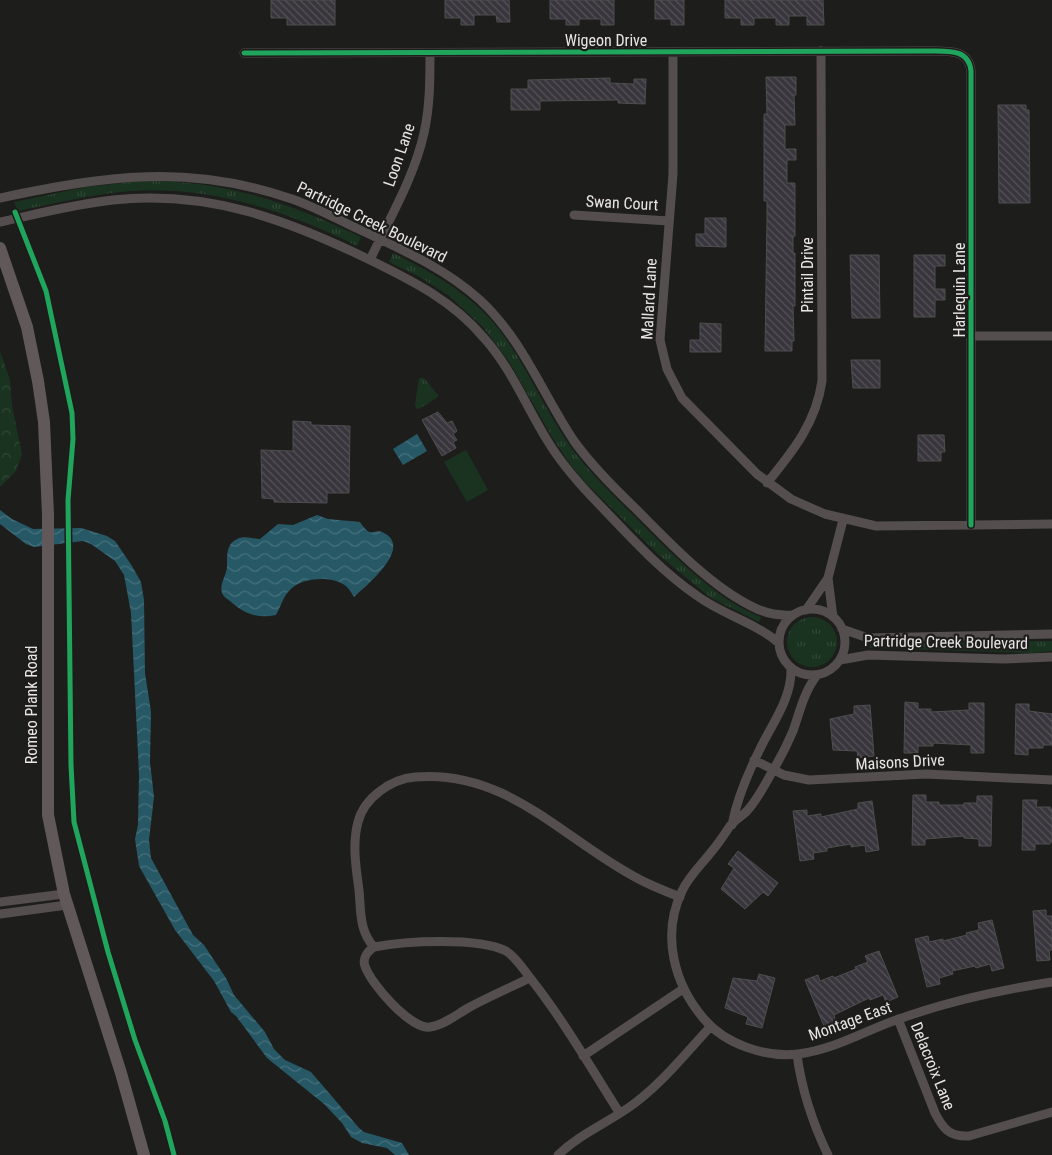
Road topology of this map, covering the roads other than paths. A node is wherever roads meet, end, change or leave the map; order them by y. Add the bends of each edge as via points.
1 (822, 51) junction
2 (673, 52) junction
3 (244, 53) dead end
4 (430, 53) junction
5 (966, 57) joint
6 (0, 198) edge
7 (574, 215) dead end
8 (669, 221) junction
9 (0, 222) edge
10 (380, 239) junction
11 (0, 248) edge
12 (370, 260) junction
13 (972, 336) junction
14 (1052, 336) edge
15 (767, 483) junction
16 (843, 520) junction
17 (1052, 524) edge
18 (971, 525) junction
19 (828, 578) junction
20 (806, 610) junction
21 (793, 615) junction
22 (833, 617) junction
23 (842, 629) junction
24 (1052, 634) edge
25 (779, 643) junction
26 (1052, 657) edge
27 (840, 660) junction
28 (791, 668) junction
29 (817, 675) junction
30 (754, 760) junction
31 (774, 770) junction
32 (1052, 780) edge
33 (732, 825) junction
34 (680, 897) junction
35 (65, 900) junction
36 (0, 902) edge
37 (0, 914) edge
38 (374, 947) junction
39 (530, 978) junction
40 (1052, 982) edge
41 (683, 989) junction
42 (898, 1019) junction
43 (711, 1026) junction
44 (797, 1054) junction
45 (583, 1056) junction
46 (619, 1112) junction
47 (1052, 1112) edge
48 (144, 1155) edge
49 (558, 1155) edge
50 (828, 1155) edge

1 - 2 street, Wigeon Drive
1 - 5 street, Wigeon Drive via 948,51
1 - 15 street, Pintail Drive via 820,395 812,422
2 - 4 street, Wigeon Drive
2 - 8 street, Mallard Lane
3 - 4 street, Wigeon Drive
4 - 10 street, Loon Lane via 424,134 409,177
5 - 13 street, Harlequin Lane via 971,71
6 - 10 street, Partridge Creek Boulevard via 110,178 193,177 249,186 294,200
7 - 8 street, Swan Court
8 - 15 street, Mallard Lane via 660,326 667,368 682,398 694,412
9 - 12 street via 115,200 156,198 209,202 297,226
10 - 12 street, Loon Lane
10 - 21 street, Partridge Creek Boulevard via 445,273 498,318 521,348 583,453 681,554 751,607
11 - 35 main road, Romeo Plank Road via 24,319 38,381 46,448 48,815
12 - 25 street via 441,298 477,330 508,370 562,462 659,564 709,604
13 - 14 street
13 - 18 street, Harlequin Lane
15 - 16 street, Mallard Lane via 807,507
16 - 18 street, Mallard Lane via 876,526
16 - 19 street
17 - 18 street, Mallard Lane
19 - 20 street
19 - 22 street
20 - 21 street
20 - 22 street via 820,610
21 - 25 street via 784,624
22 - 23 street
23 - 24 street, Partridge Creek Boulevard via 868,638
23 - 27 street via 845,645
25 - 28 street via 782,656
26 - 27 street, Partridge Creek Boulevard via 1004,659 868,655
27 - 29 street via 830,670
28 - 29 street via 803,674
28 - 30 street, Montage East via 787,698
29 - 31 street, Montage East via 807,689 792,733
30 - 31 street, Maisons Drive
30 - 33 street, Montage East via 736,804
31 - 32 street, Maisons Drive via 796,778 823,781 926,774
31 - 33 street, Montage East via 748,810
33 - 34 street, Montage East via 691,877
34 - 38 street via 634,877 520,801 492,788 437,777 413,777 391,784 373,796 358,821 355,853 363,931
34 - 41 street, Montage East via 672,945
35 - 36 street
35 - 37 street
35 - 48 main road, Romeo Plank Road
38 - 39 street via 435,942 490,946 507,952
38 - 39 street via 364,960 372,980 396,1008 414,1023 428,1028
39 - 45 street
40 - 42 street, Montage East via 966,998
41 - 43 street, Montage East
41 - 45 street
42 - 44 street, Montage East via 830,1047
42 - 47 street, Delacroix Lane via 935,1113 948,1133 958,1137 969,1136
43 - 44 street, Montage East via 748,1048
43 - 46 street via 642,1097
44 - 50 street via 813,1123
45 - 46 street
46 - 49 street via 570,1143

